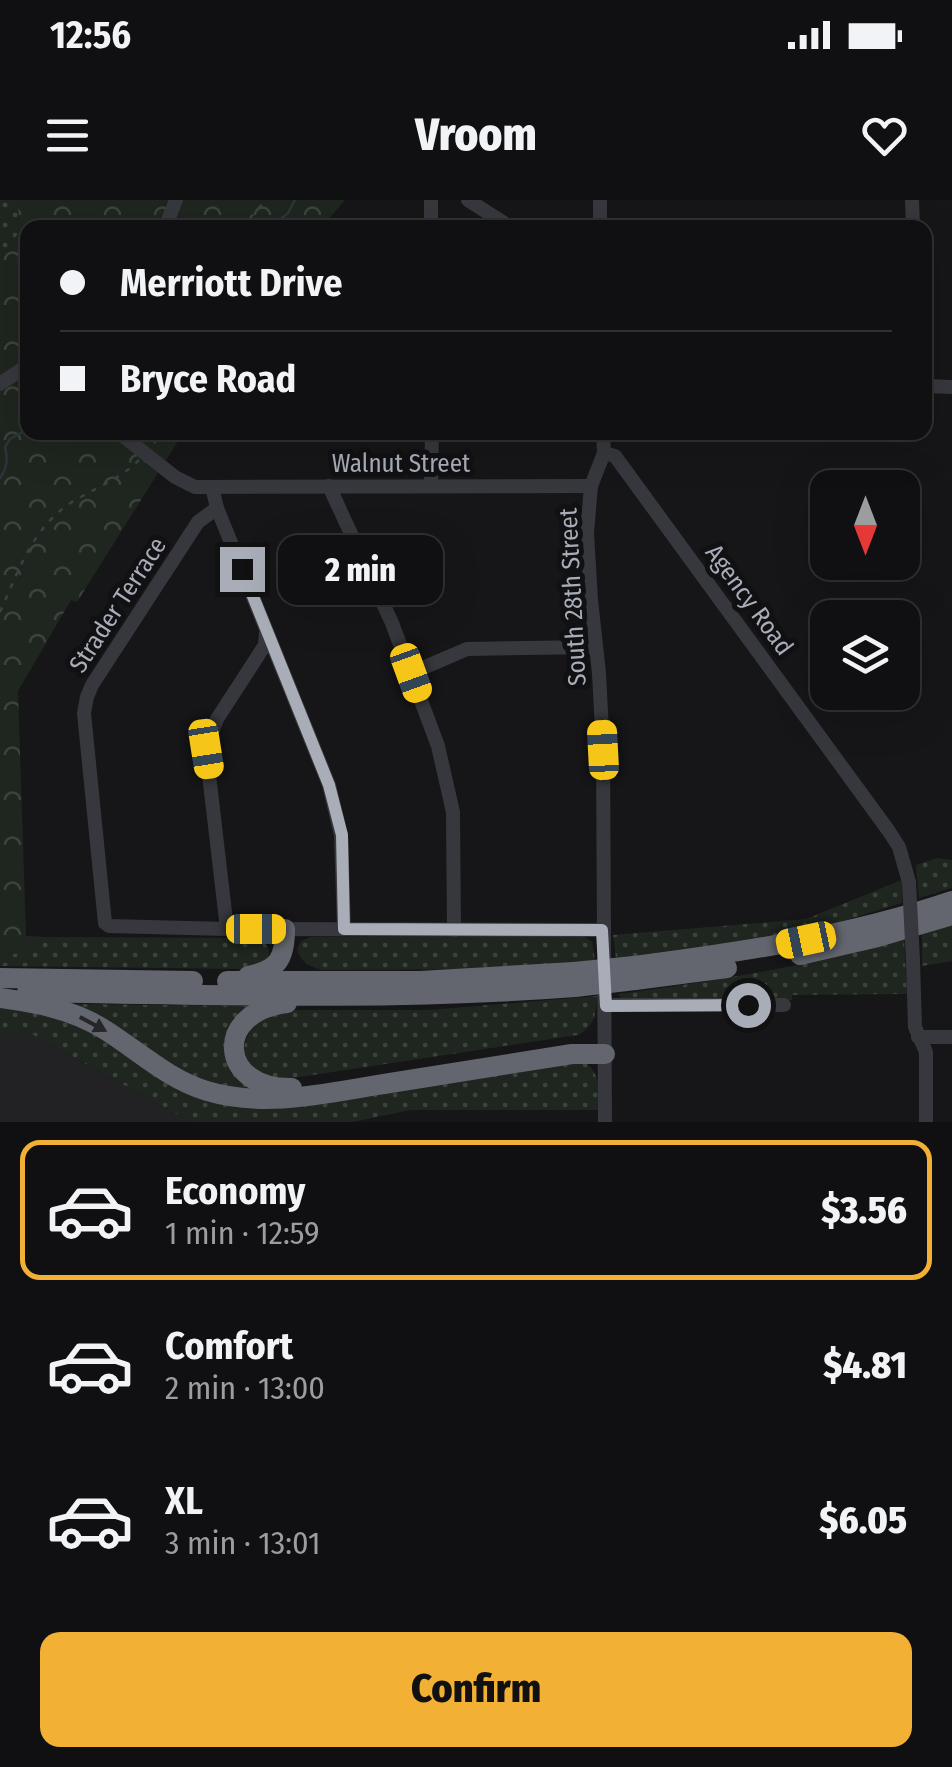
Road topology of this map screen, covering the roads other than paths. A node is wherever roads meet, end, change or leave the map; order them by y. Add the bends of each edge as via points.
1 (468, 200) edge
2 (499, 220) edge
3 (136, 440) edge
4 (432, 440) edge
5 (603, 440) edge
6 (604, 453) junction
7 (328, 486) junction
8 (432, 486) junction
9 (591, 486) junction
10 (212, 487) junction
11 (217, 508) junction
12 (267, 630) junction
13 (595, 647) junction
14 (411, 673) junction
15 (952, 900) edge
16 (952, 915) edge
17 (228, 929) junction
18 (344, 929) junction
19 (454, 930) junction
20 (602, 930) junction
21 (285, 939) junction
22 (635, 973) junction
23 (0, 978) edge
24 (226, 981) junction
25 (341, 990) junction
26 (0, 995) edge
27 (784, 1005) dead end
28 (606, 1006) junction
29 (918, 1037) junction
30 (952, 1037) edge
31 (605, 1048) junction
32 (605, 1122) edge
33 (926, 1122) edge

1 - 2 street
3 - 10 street via 186,483
4 - 8 street
5 - 6 street, South 28th Street
6 - 9 street, South 28th Street
6 - 29 street, Agency Road, bridge via 615,456 899,848 909,882
7 - 8 street, Walnut Street
7 - 10 street, Walnut Street
7 - 14 street
8 - 9 street, Walnut Street
9 - 13 street, South 28th Street via 587,533
10 - 11 street
11 - 12 street
11 - 17 street, Strader Terrace via 198,522 102,669 84,713 104,923
12 - 17 street via 265,645 206,749
12 - 18 street via 342,835
13 - 14 street via 467,649
13 - 20 street, South 28th Street via 603,750
14 - 19 street via 453,812
15 - 22 highway via 814,938
16 - 22 highway via 740,966
17 - 21 street
18 - 19 street
18 - 21 street
19 - 20 street
20 - 28 street, South 28th Street
21 - 24 highway via 272,968
21 - 25 highway via 291,961
22 - 25 highway, bridge
23 - 24 highway
24 - 25 highway
25 - 26 highway
25 - 31 highway via 250,1015 235,1039 240,1067 270,1087 294,1088 564,1046
26 -> 31 highway via 82,1017 172,1076 246,1099
27 - 28 street
28 - 31 street, South 28th Street
29 - 30 street
29 - 33 street, Agency Road via 926,1052
31 - 32 street, South 28th Street

